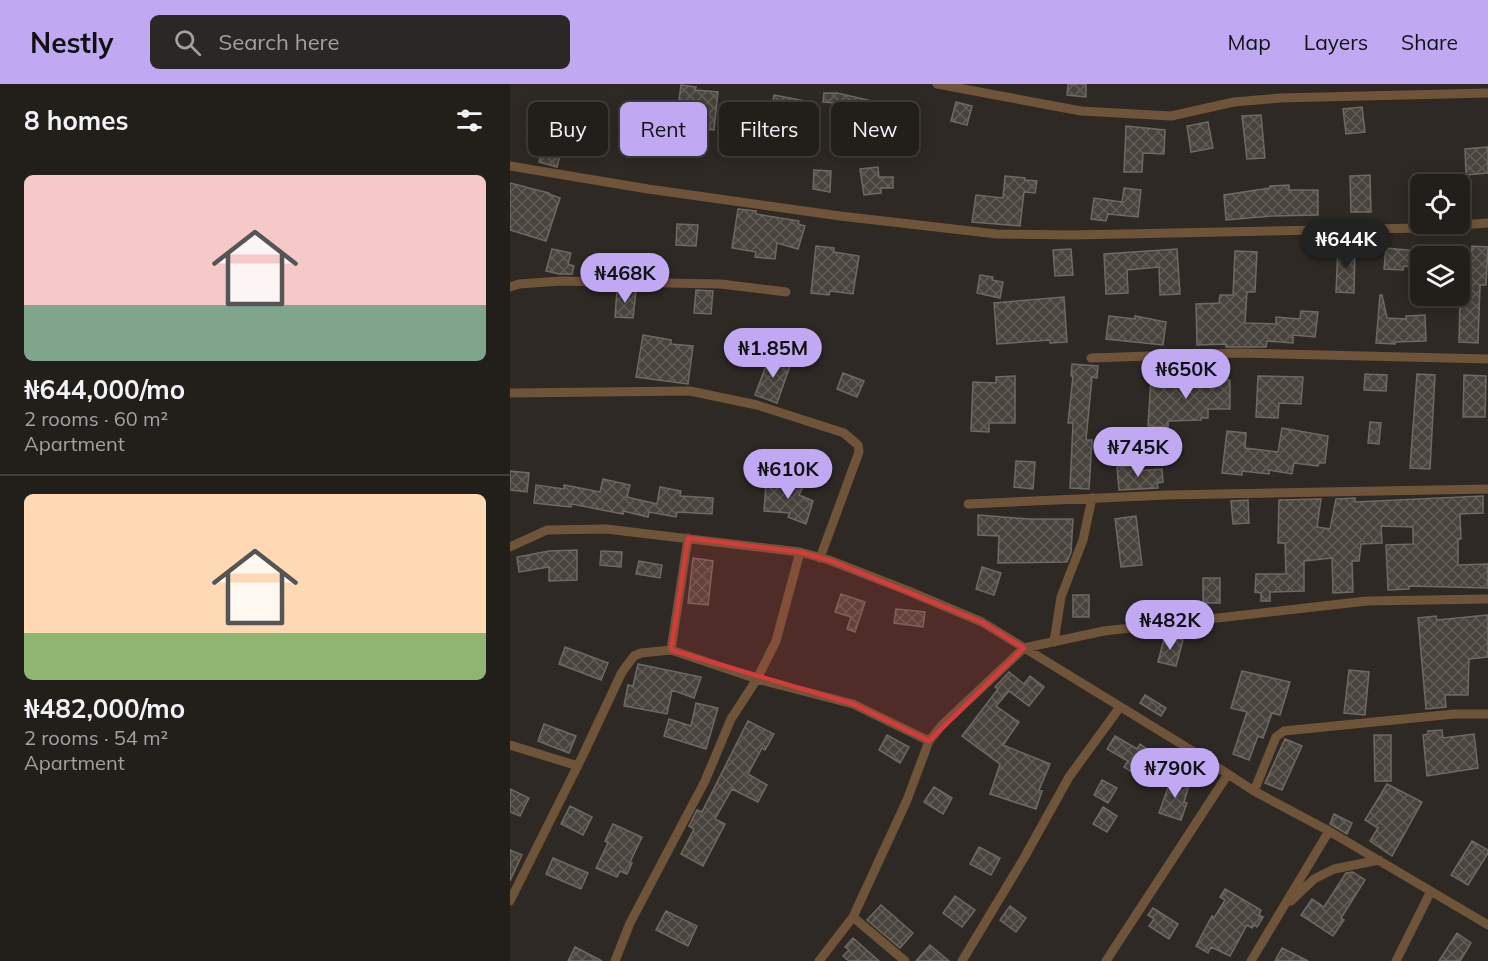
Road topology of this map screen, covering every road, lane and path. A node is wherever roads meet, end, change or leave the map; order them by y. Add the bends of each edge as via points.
1 (937, 84) edge
2 (1488, 93) edge
3 (510, 166) edge
4 (1488, 223) edge
5 (510, 287) edge
6 (786, 292) dead end
7 (1091, 358) dead end
8 (1488, 359) edge
9 (510, 393) edge
10 (1488, 489) edge
11 (1092, 498) junction
12 (968, 504) dead end
13 (688, 538) junction
14 (510, 547) edge
15 (800, 552) junction
16 (820, 558) junction
17 (1488, 599) edge
18 (1054, 642) junction
19 (1024, 648) junction
20 (671, 650) junction
21 (757, 679) junction
22 (1120, 706) junction
23 (1488, 714) edge
24 (929, 741) junction
25 (510, 745) edge
26 (578, 766) junction
27 (1228, 774) junction
28 (1254, 791) junction
29 (1329, 831) junction
30 (1379, 860) junction
31 (1430, 893) junction
32 (510, 901) edge
33 (1281, 910) junction
34 (853, 917) junction
35 (1488, 926) edge
36 (615, 961) edge
37 (819, 961) edge
38 (905, 961) edge
39 (962, 961) edge
40 (1106, 961) edge
41 (1251, 961) edge
42 (1396, 961) edge

1 - 2 street via 1081,111 1171,116 1234,102 1280,98
3 - 4 street via 840,216 998,234 1410,228
5 - 6 street via 561,281 721,284
7 - 8 street via 1239,353
9 - 16 street via 690,391 757,405 844,434 858,445 859,452
10 - 11 street
11 - 12 street
11 - 18 street via 1083,540 1061,597
13 - 14 street via 606,529 547,530
13 - 15 street
13 - 20 street
15 - 16 street
15 - 21 street via 776,641
16 - 19 street via 982,622
17 - 18 street via 1366,601 1104,631
18 - 19 street
19 - 22 street
19 - 24 street
20 - 21 street
20 - 26 street via 641,653 627,663
21 - 24 street via 853,704
21 - 36 street via 731,719 705,781 630,923
22 - 27 street
22 - 39 street via 1069,777
23 - 28 street via 1284,731 1276,737
24 - 34 street via 908,800
25 - 26 street
26 - 32 street
27 - 28 street
27 - 40 street
28 - 29 street
29 - 30 street
29 - 33 street
30 - 31 street
30 - 33 street via 1334,869 1314,879
31 - 35 street
31 - 42 street
33 - 41 street
34 - 37 street
34 - 38 street

